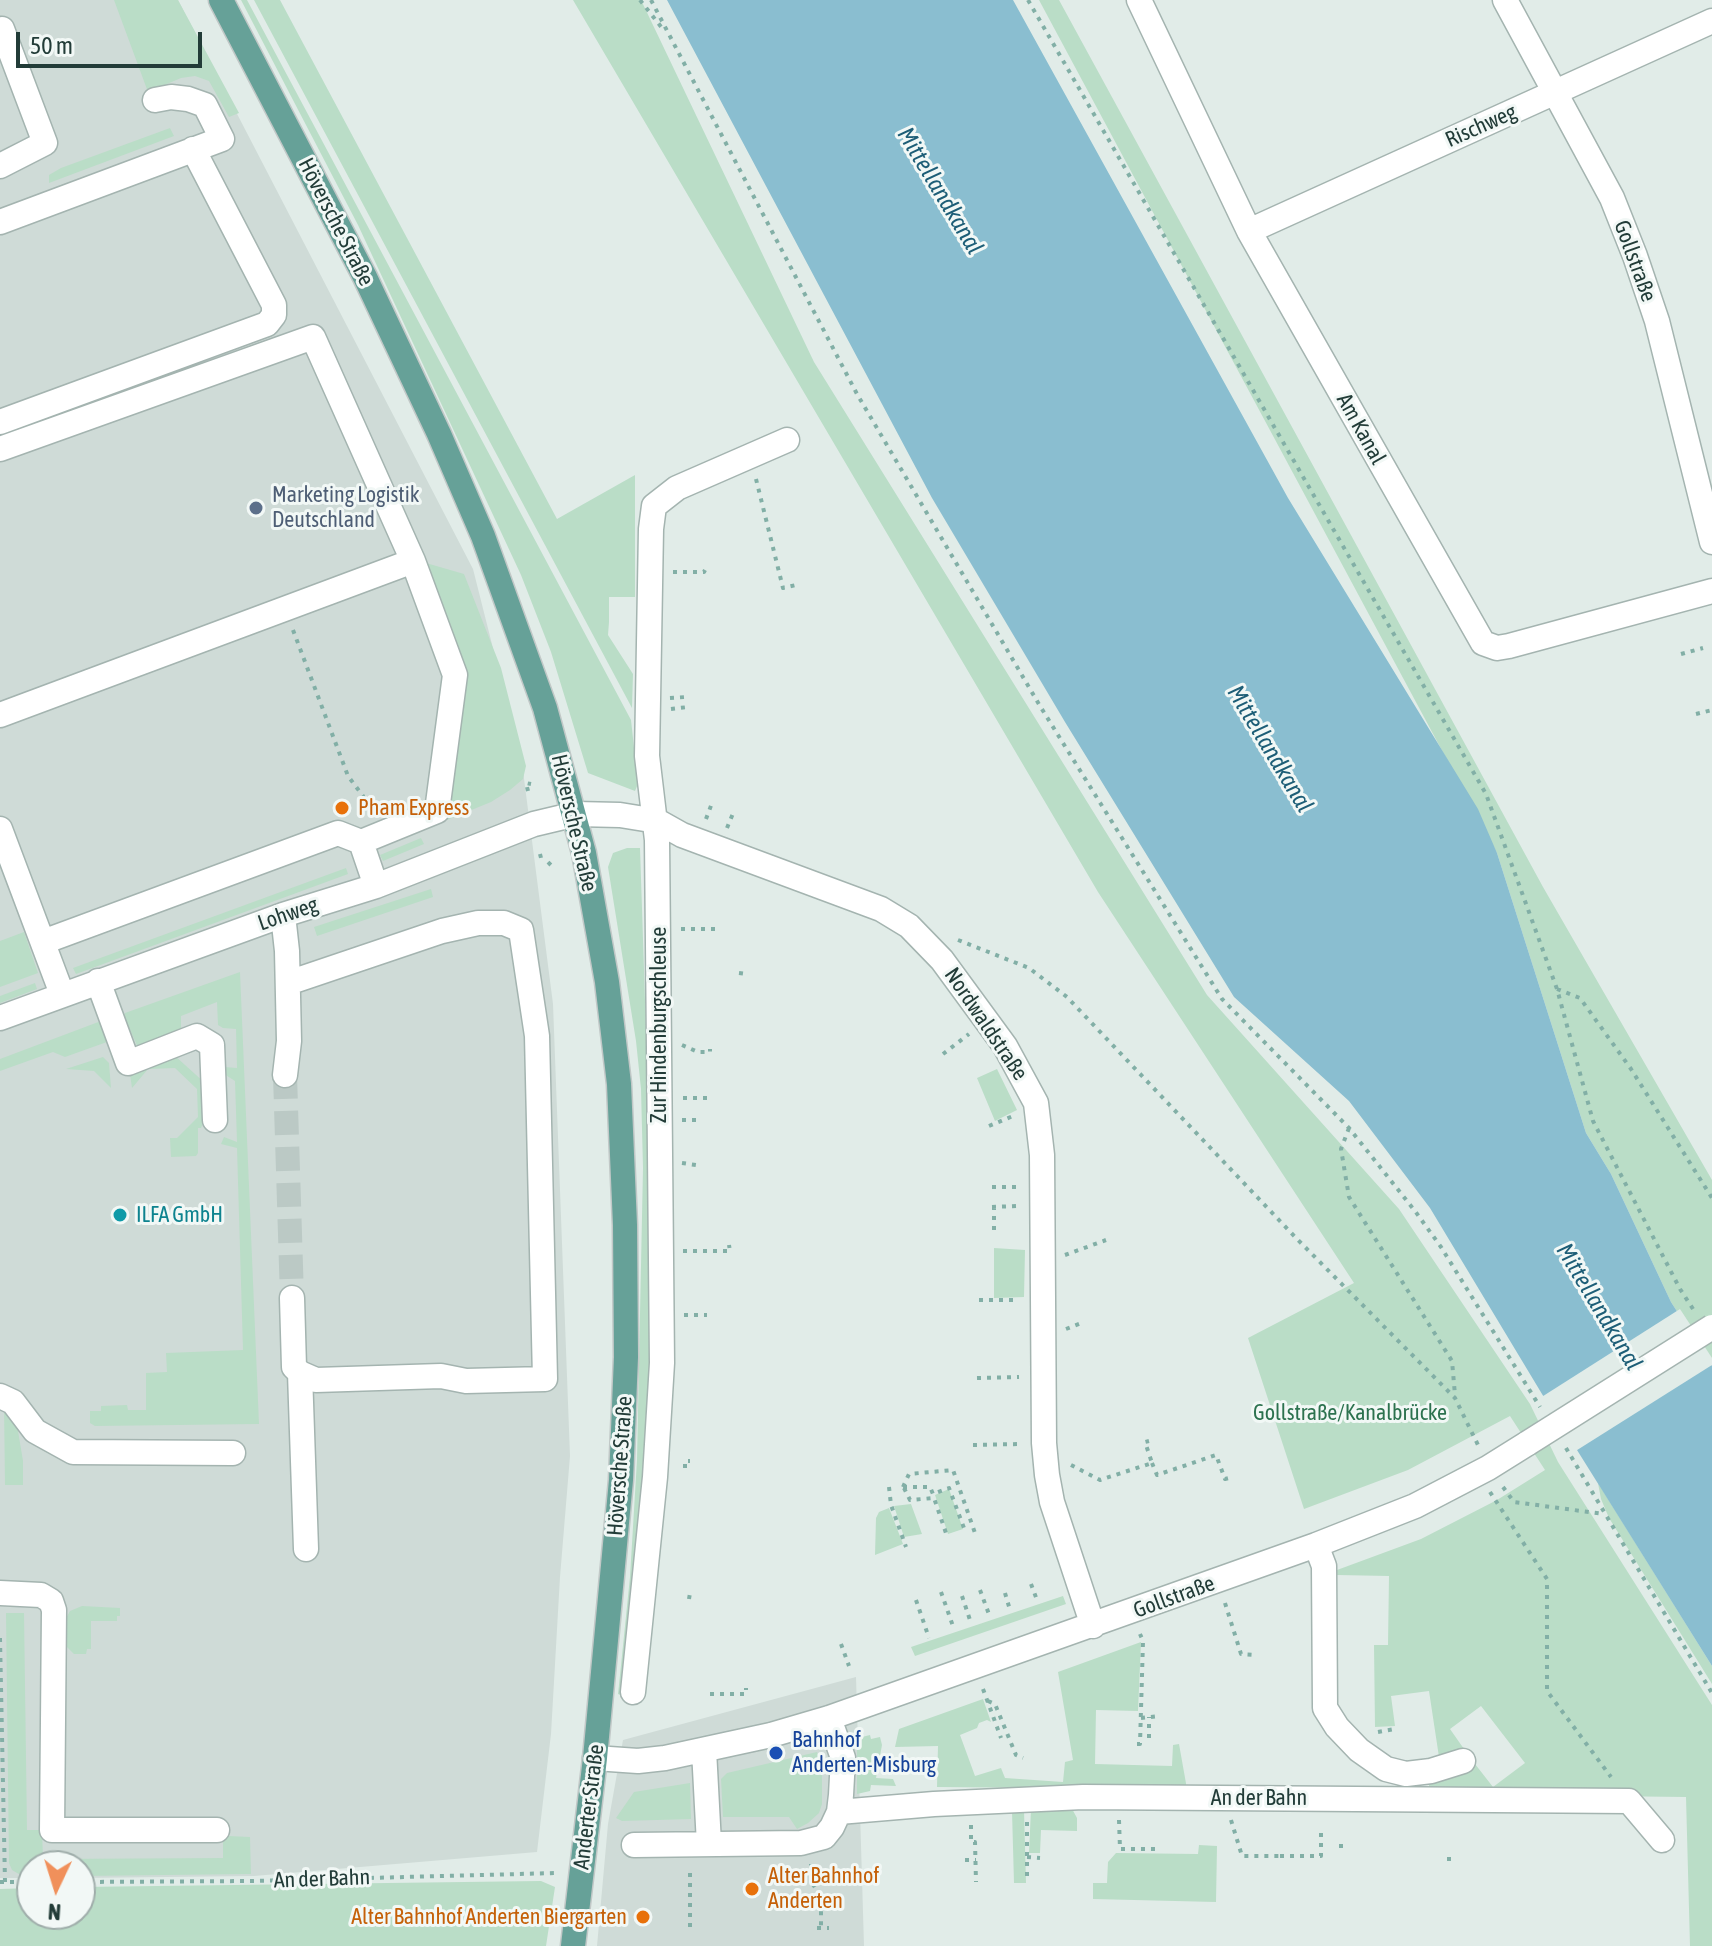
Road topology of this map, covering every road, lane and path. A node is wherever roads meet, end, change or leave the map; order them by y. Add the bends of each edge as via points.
1 (221, 0) edge
2 (640, 0) edge
3 (651, 0) edge
4 (1028, 0) edge
5 (1139, 0) edge
6 (1505, 0) edge
7 (1712, 21) edge
8 (2, 29) edge
9 (668, 37) junction
10 (1556, 92) junction
11 (155, 100) dead end
12 (193, 149) junction
13 (0, 166) edge
14 (1, 220) edge
15 (1249, 231) junction
16 (0, 422) edge
17 (787, 440) dead end
18 (0, 449) edge
19 (753, 471) dead end
20 (1712, 542) edge
21 (413, 561) junction
22 (705, 570) dead end
23 (667, 572) dead end
24 (796, 585) dead end
25 (1712, 591) edge
26 (285, 609) junction
27 (1703, 648) dead end
28 (1681, 654) dead end
29 (686, 697) dead end
30 (672, 698) dead end
31 (688, 707) dead end
32 (672, 709) dead end
33 (1712, 710) edge
34 (1696, 714) dead end
35 (0, 715) edge
36 (529, 783) dead end
37 (528, 791) dead end
38 (712, 803) dead end
39 (734, 811) dead end
40 (576, 814) junction
41 (657, 821) junction
42 (704, 823) dead end
43 (0, 829) edge
44 (726, 831) dead end
45 (369, 839) junction
46 (540, 854) dead end
47 (542, 862) dead end
48 (376, 886) junction
49 (283, 915) junction
50 (716, 926) dead end
51 (674, 929) dead end
52 (926, 941) junction
53 (43, 942) junction
54 (739, 973) dead end
55 (747, 974) dead end
56 (98, 981) junction
57 (288, 983) junction
58 (1557, 989) junction
59 (62, 994) junction
60 (0, 1018) edge
61 (970, 1033) dead end
62 (675, 1045) dead end
63 (710, 1049) dead end
64 (943, 1054) dead end
65 (285, 1075) tunnel mouth
66 (675, 1098) dead end
67 (709, 1098) dead end
68 (1018, 1113) dead end
69 (215, 1120) dead end
70 (989, 1126) dead end
71 (1349, 1128) junction
72 (992, 1187) dead end
73 (1024, 1187) dead end
74 (1712, 1198) edge
75 (1024, 1206) dead end
76 (994, 1231) dead end
77 (1106, 1240) dead end
78 (729, 1245) dead end
79 (676, 1251) dead end
80 (1056, 1258) dead end
81 (292, 1298) tunnel mouth
82 (979, 1300) dead end
83 (1041, 1300) junction
84 (707, 1315) dead end
85 (676, 1316) dead end
86 (1704, 1320) edge
87 (1084, 1322) dead end
88 (1076, 1326) dead end
89 (1042, 1372) junction
90 (300, 1373) junction
91 (977, 1378) dead end
92 (0, 1396) edge
93 (1455, 1398) junction
94 (1541, 1408) dead end
95 (1149, 1441) dead end
96 (1029, 1444) dead end
97 (973, 1445) dead end
98 (1566, 1448) dead end
99 (233, 1453) dead end
100 (690, 1461) dead end
101 (1152, 1463) junction
102 (1047, 1467) junction
103 (685, 1468) dead end
104 (1483, 1471) junction
105 (1229, 1478) dead end
106 (889, 1487) dead end
107 (903, 1487) junction
108 (1514, 1502) dead end
109 (1604, 1514) junction
110 (964, 1528) dead end
111 (975, 1533) dead end
112 (947, 1536) dead end
113 (1316, 1545) junction
114 (906, 1547) dead end
115 (306, 1549) dead end
116 (1031, 1584) dead end
117 (980, 1590) dead end
118 (941, 1592) dead end
119 (0, 1593) edge
120 (690, 1593) dead end
121 (1005, 1593) dead end
122 (962, 1596) dead end
123 (689, 1599) dead end
124 (916, 1600) dead end
125 (1037, 1600) dead end
126 (1010, 1610) dead end
127 (1228, 1610) dead end
128 (990, 1617) dead end
129 (971, 1623) dead end
130 (1093, 1626) junction
131 (954, 1629) dead end
132 (1139, 1632) dead end
133 (929, 1638) dead end
134 (1, 1639) edge
135 (841, 1644) dead end
136 (1257, 1655) dead end
137 (849, 1666) dead end
138 (746, 1688) dead end
139 (983, 1689) dead end
140 (633, 1692) dead end
141 (1712, 1693) edge
142 (710, 1694) dead end
143 (988, 1701) junction
144 (599, 1716) joint
145 (1159, 1716) dead end
146 (1149, 1717) junction
147 (829, 1718) junction
148 (1141, 1718) junction
149 (1001, 1738) dead end
150 (1149, 1738) dead end
151 (1137, 1744) dead end
152 (704, 1750) junction
153 (595, 1758) junction
154 (1023, 1758) dead end
155 (1463, 1761) dead end
156 (886, 1770) dead end
157 (897, 1770) dead end
158 (1629, 1801) junction
159 (1027, 1810) dead end
160 (839, 1812) junction
161 (970, 1813) dead end
162 (1229, 1814) dead end
163 (1119, 1819) dead end
164 (1321, 1829) dead end
165 (217, 1830) dead end
166 (1662, 1840) dead end
167 (709, 1844) junction
168 (634, 1845) dead end
169 (1159, 1849) dead end
170 (1449, 1854) dead end
171 (1027, 1857) junction
172 (1040, 1858) dead end
173 (965, 1860) dead end
174 (976, 1860) junction
175 (811, 1861) dead end
176 (1449, 1861) dead end
177 (690, 1874) dead end
178 (1027, 1880) dead end
179 (572, 1881) junction
180 (2, 1882) edge
181 (96, 1882) edge
182 (976, 1882) dead end
183 (690, 1927) dead end
184 (829, 1928) dead end
185 (573, 1946) edge

1 - 40 main road, Höversche Straße via 365,277 439,434 518,627
2 - 9 path
3 - 9 path
4 - 58 path via 1486,794
5 - 15 street, Am Kanal
6 - 10 street, Gollstraße
7 - 10 street, Rischweg
8 - 13 street via 45,143
9 - 71 path via 857,394 1040,706 1222,999
10 - 15 street, Rischweg
10 - 20 street, Gollstraße via 1612,198 1635,256 1657,321
11 - 12 street via 171,97 205,105 222,139
12 - 14 street
12 - 16 street via 274,305 274,315 267,324
15 - 25 street, Am Kanal via 1483,643 1509,646
17 - 41 street, Zur Hindenburgschleuse via 677,488 654,506 647,756
18 - 21 street via 313,337
19 - 24 path via 783,588
21 - 26 street
21 - 45 street via 455,675 437,811
22 - 23 path
26 - 35 street
26 - 45 path via 346,776 363,796
27 - 28 path
29 - 30 path
31 - 32 path
33 - 34 path
36 - 37 path
38 - 42 path
39 - 44 path
40 - 41 street, Nordwaldstraße
40 - 48 street, Lohweg via 534,824
40 - 144 main road, Höversche Straße via 610,1011 625,1194 621,1480
41 - 52 street, Nordwaldstraße via 881,909
41 - 140 street, Zur Hindenburgschleuse via 661,1395
43 - 53 street
45 - 48 street
45 - 53 street via 338,833
46 - 47 path
48 - 49 street, Lohweg
49 - 56 street, Lohweg
49 - 57 street
50 - 51 path
52 - 83 street, Nordwaldstraße via 1005,1046 1036,1103 1043,1158
52 - 93 path via 962,940 1029,968 1067,997
53 - 59 street
54 - 55 path
56 - 59 street, Lohweg
56 - 69 street via 128,1063 197,1036 212,1045
57 - 65 street
57 - 90 street via 442,931 504,923 521,930 537,1036 545,1379 316,1380
58 - 74 path via 1580,998
58 - 86 path via 1593,1121 1680,1289
59 - 60 street, Lohweg
61 - 64 path
62 - 63 path via 698,1052
66 - 67 path
68 - 70 path
71 - 93 path via 1341,1149 1349,1197 1452,1361
71 - 94 path via 1441,1247
72 - 73 path
75 - 76 path via 993,1207
77 - 80 path
78 - 79 path via 730,1251
81 - 90 street via 294,1367
82 - 83 path
83 - 89 street, Nordwaldstraße
84 - 85 path
86 - 104 street, Gollstraße, bridge
87 - 88 path
89 - 91 path
89 - 102 street, Nordwaldstraße
90 - 115 street
92 - 99 street via 13,1402 35,1431 73,1452
93 - 104 path
95 - 101 path via 1145,1442
96 - 97 path
98 - 109 path
100 - 103 path via 685,1461
101 - 102 path via 1100,1480 1070,1464
101 - 105 path via 1157,1475 1216,1455
102 - 130 street, Nordwaldstraße via 1052,1502
104 - 113 street, Gollstraße via 1415,1506
104 - 158 path via 1547,1579 1547,1691
106 - 114 path
107 - 110 path via 930,1487 933,1494 949,1488
107 - 111 path via 909,1474 953,1470
107 - 112 path via 910,1500 934,1498
108 - 109 path
109 - 141 path
113 - 130 street, Gollstraße
113 - 155 street via 1324,1566 1325,1708 1337,1727 1386,1769 1406,1774
116 - 125 path
117 - 128 path
118 - 131 path
119 - 165 street via 41,1595 54,1610 52,1830
120 - 123 path
121 - 126 path
122 - 129 path
124 - 133 path
127 - 136 path via 1241,1654
130 - 147 street, Gollstraße
132 - 148 path
134 - 180 path
135 - 137 path
138 - 142 path via 746,1694
139 - 143 path
143 - 149 path
143 - 154 path via 995,1704 1016,1755
144 - 153 main road, Anderter Straße
145 - 146 path
146 - 148 path
146 - 150 path
147 - 152 street, Gollstraße
147 - 160 street via 843,1758
148 - 151 path
152 - 153 street, Gollstraße via 638,1761
152 - 167 street
153 - 179 main road, Anderter Straße
156 - 157 path
158 - 160 street, An der Bahn via 1083,1797
158 - 166 street
159 - 171 path
160 - 167 street via 824,1837 801,1843
161 - 174 path
162 - 164 path via 1242,1856 1321,1856
163 - 169 path via 1120,1849
167 - 168 street
170 - 176 path
171 - 172 path
171 - 178 path
173 - 174 path
174 - 182 path
175 - 184 path via 812,1883 821,1896 819,1927
177 - 183 path
179 - 181 path, An der Bahn via 529,1872
179 - 185 main road, Anderter Straße

